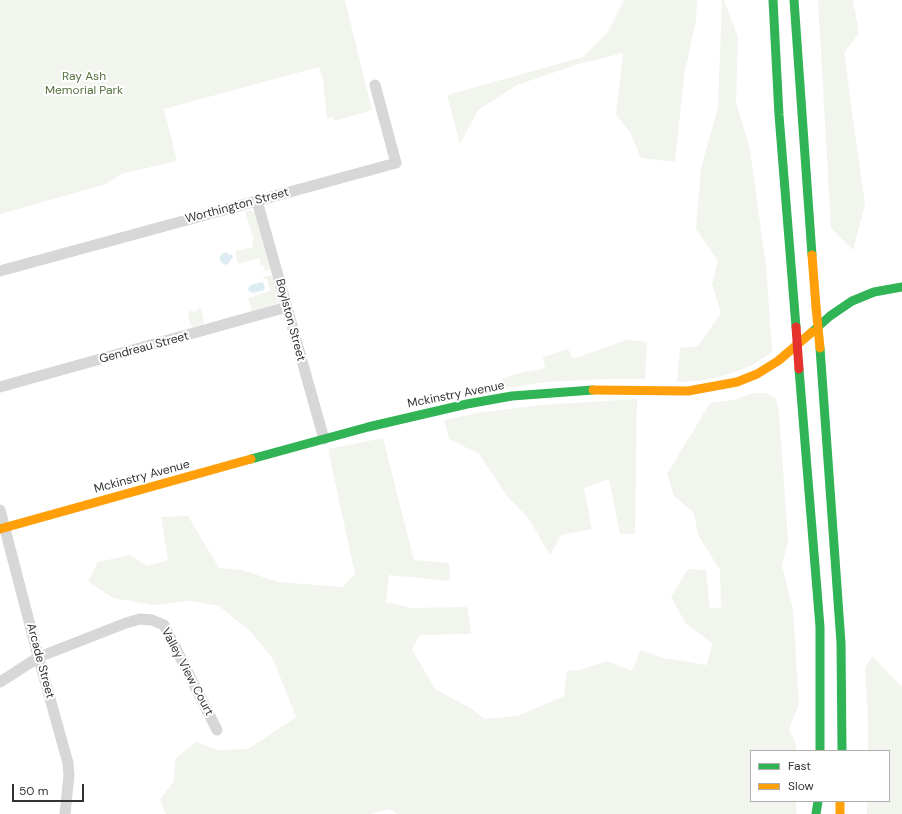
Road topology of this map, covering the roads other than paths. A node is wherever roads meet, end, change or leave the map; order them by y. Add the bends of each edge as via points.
1 (773, 0) edge
2 (794, 0) edge
3 (375, 85) dead end
4 (257, 201) junction
5 (0, 271) edge
6 (899, 287) edge
7 (287, 308) junction
8 (0, 387) edge
9 (324, 440) junction
10 (0, 510) edge
11 (2, 528) edge
12 (39, 657) junction
13 (0, 682) edge
14 (217, 730) dead end
15 (820, 750) edge
16 (842, 750) edge
17 (818, 802) edge
18 (840, 802) edge
19 (65, 814) edge
20 (816, 814) edge
21 (840, 814) edge

1 - 15 main road, bridge via 779,115 820,627
2 - 16 main road, bridge via 841,643
3 - 4 street, Worthington Street via 396,163
4 - 5 street, Worthington Street
4 - 7 street, Boylston Street
6 - 9 main road, Mckinstry Avenue via 874,292 852,301 830,316 778,361 757,374 732,383 688,391 576,390 504,397 430,412
7 - 8 street, Gendreau Street
7 - 9 street, Boylston Street
9 - 11 main road, Mckinstry Avenue
10 - 11 street, Arcade Street
11 - 12 street, Arcade Street
12 - 13 street, Valley View Court
12 - 14 street, Valley View Court via 126,623 140,619 152,620 164,625
12 - 19 street, Arcade Street via 68,763
17 - 20 main road
18 - 21 main road

